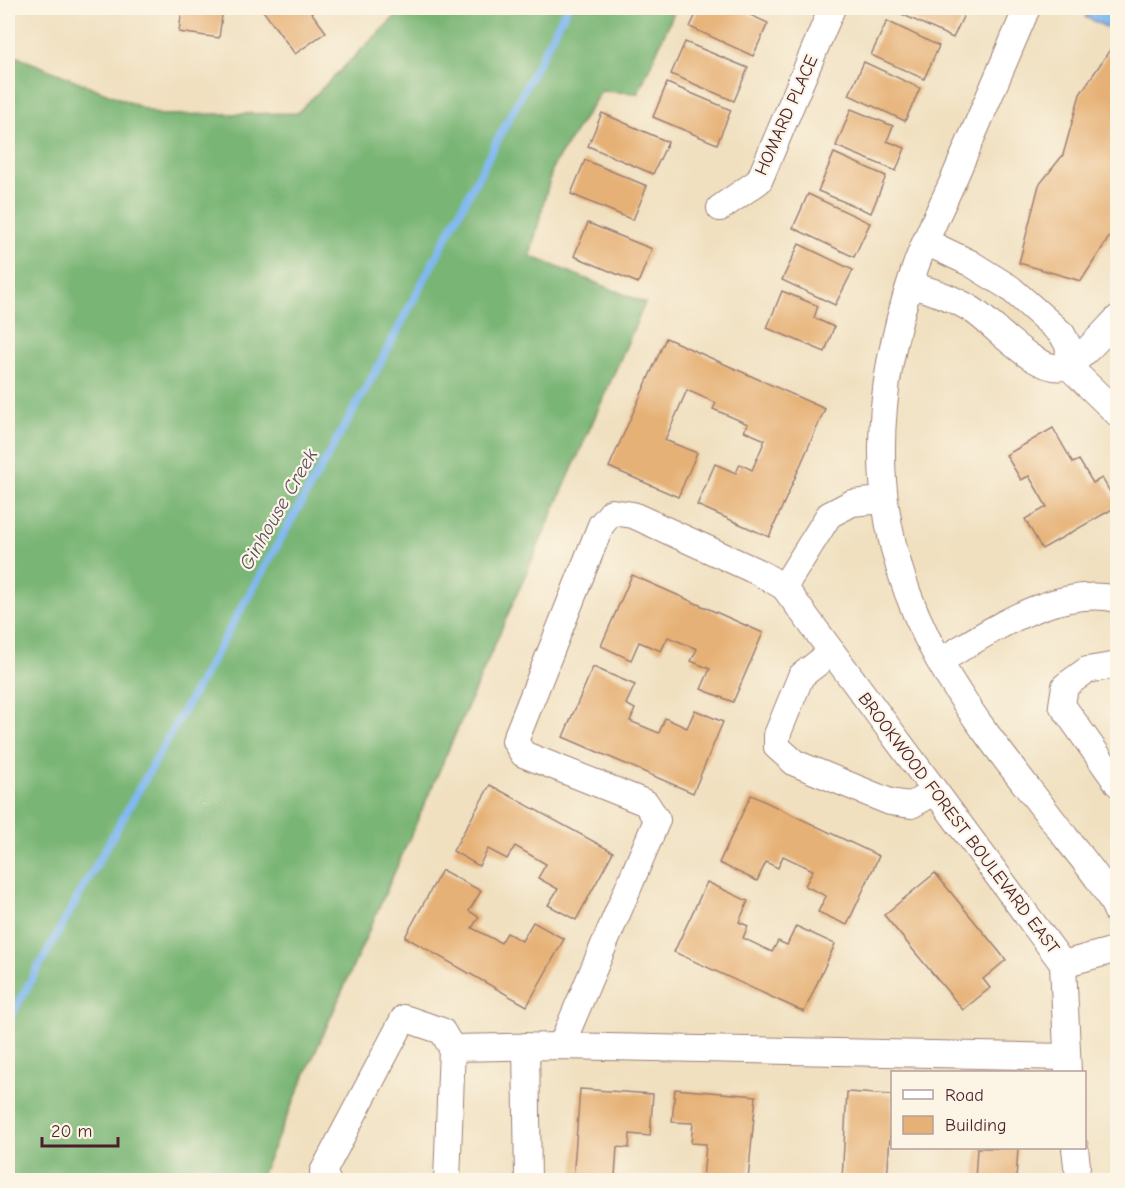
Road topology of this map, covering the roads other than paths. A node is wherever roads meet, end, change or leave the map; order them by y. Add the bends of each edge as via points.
1 (832, 8) edge
2 (1027, 8) edge
3 (720, 208) dead end
4 (926, 242) junction
5 (910, 285) junction
6 (1022, 298) junction
7 (1118, 318) edge
8 (998, 329) junction
9 (1068, 366) junction
10 (1118, 414) edge
11 (883, 500) junction
12 (784, 587) junction
13 (1118, 599) edge
14 (832, 652) junction
15 (940, 661) junction
16 (1118, 665) edge
17 (1118, 783) edge
18 (935, 792) junction
19 (1118, 914) edge
20 (1118, 949) edge
21 (1063, 964) junction
22 (526, 1046) junction
23 (561, 1046) junction
24 (452, 1048) junction
25 (1067, 1065) edge
26 (327, 1180) edge
27 (447, 1180) edge
28 (528, 1180) edge

1 - 3 street, HOMARD PLACE via 759,181
2 - 4 street
4 - 5 street
4 - 6 street via 970,263
5 - 8 street via 969,307
5 - 11 street via 892,346 882,406
6 - 8 street
6 - 9 street via 1062,334 1069,347
7 - 9 street
8 - 9 street via 1038,363
9 - 10 street
11 - 12 street via 852,503 829,515
11 - 15 street via 895,555 920,623
12 - 14 street, BROOKWOOD FOREST BOULEVARD EAST
12 - 23 street, BROOKWOOD FOREST BOULEVARD EAST via 633,515 612,512 602,525 515,741 523,754 646,803 657,820
13 - 15 street via 1103,596 1055,602 1005,623
14 - 18 street, BROOKWOOD FOREST BOULEVARD EAST
14 - 18 street via 801,676 777,735 777,747 795,763 890,802 912,805
15 - 19 street via 971,711 1081,857
16 - 17 street via 1087,670 1065,686 1062,705
18 - 21 street, BROOKWOOD FOREST BOULEVARD EAST
20 - 21 street
21 - 25 street, BROOKWOOD FOREST BOULEVARD EAST
22 - 23 street
22 - 24 street
22 - 28 street
23 - 25 street, BROOKWOOD FOREST BOULEVARD EAST
24 - 26 street via 442,1031 404,1018 323,1172
24 - 27 street

